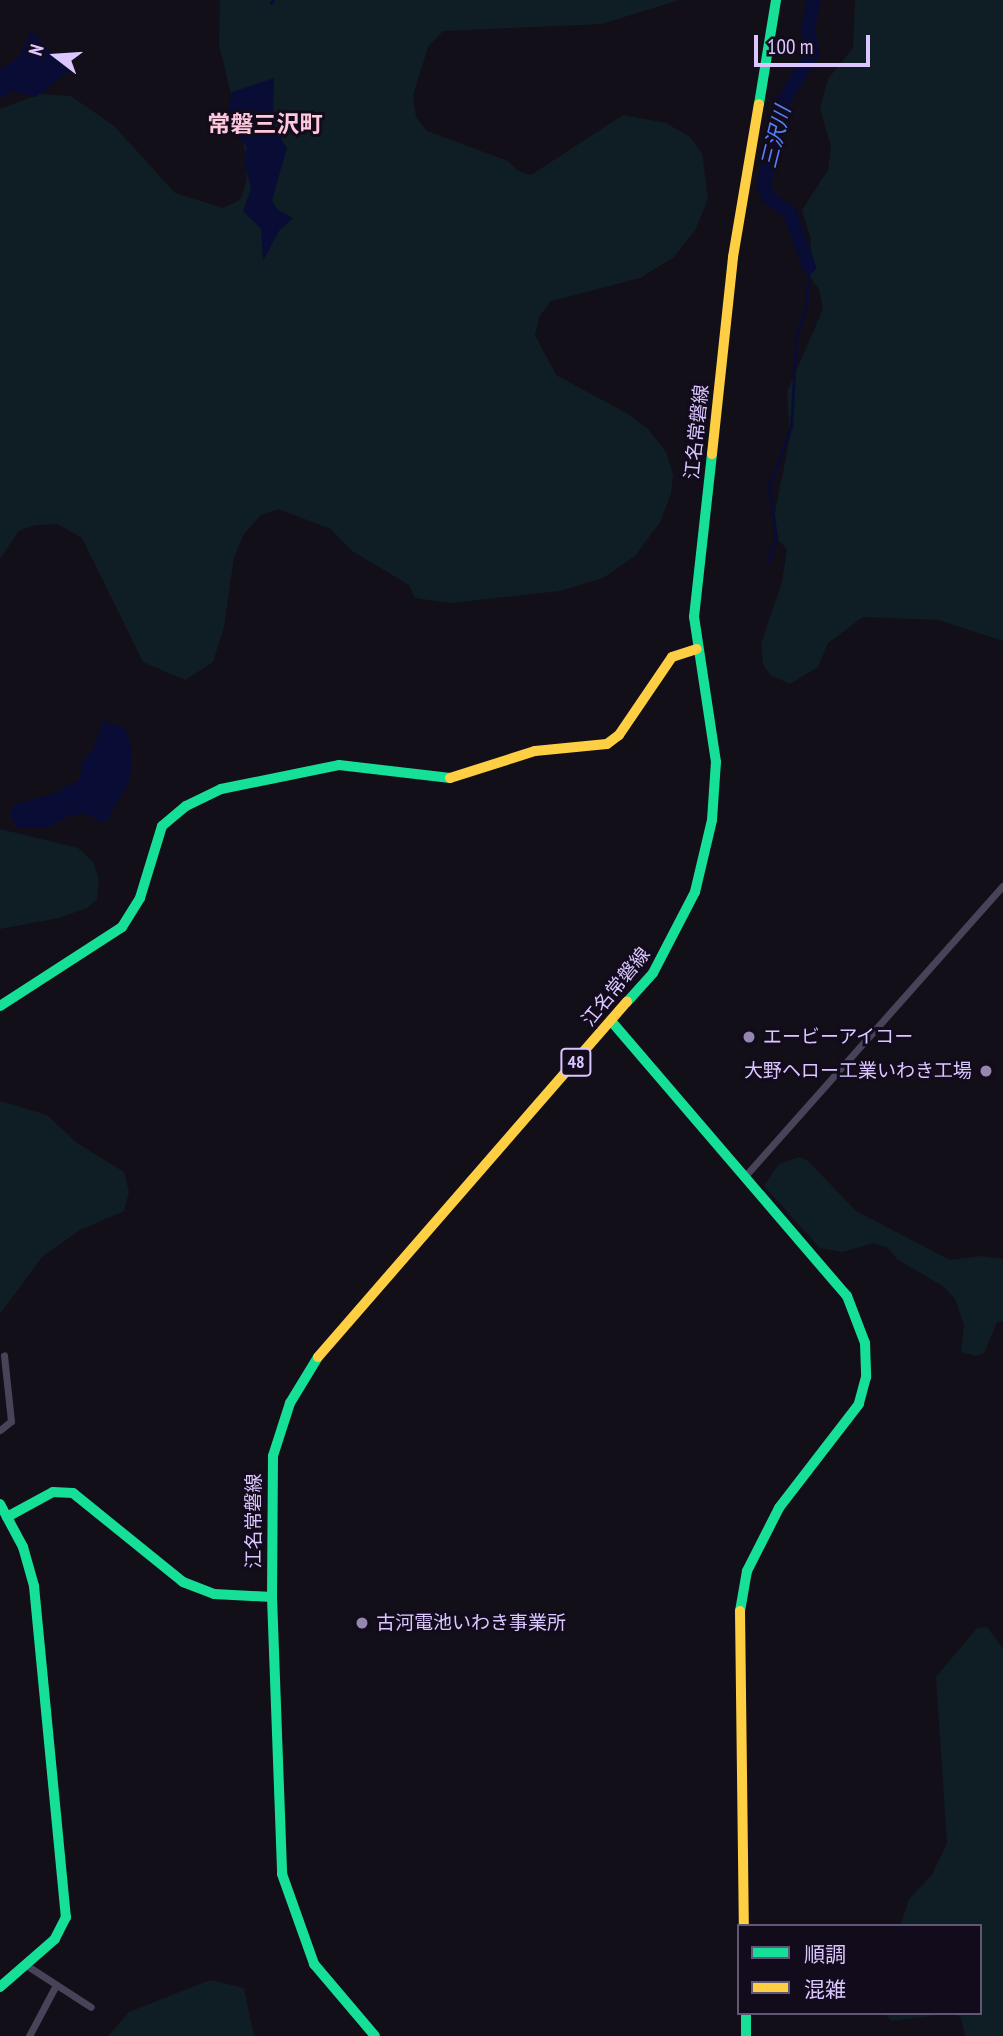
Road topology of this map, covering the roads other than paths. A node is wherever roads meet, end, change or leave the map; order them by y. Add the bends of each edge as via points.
1 (776, 0) edge
2 (697, 649) junction
3 (1003, 886) edge
4 (0, 1006) edge
5 (612, 1022) junction
6 (746, 1175) junction
7 (4, 1355) dead end
8 (2, 1369) edge
9 (0, 1430) edge
10 (0, 1504) edge
11 (7, 1517) junction
12 (272, 1597) junction
13 (744, 1924) edge
14 (26, 1965) junction
15 (56, 1985) junction
16 (0, 1987) edge
17 (91, 2007) dead end
18 (746, 2015) edge
19 (29, 2036) edge
20 (374, 2036) edge
21 (746, 2036) edge

1 - 2 street, 江名常磐線 / 48 via 733,257 694,617
2 - 4 street via 673,657 619,735 607,744 535,751 450,778 339,765 221,789 186,806 162,826 140,898 122,927
2 - 5 street, 江名常磐線 / 48 via 716,762 705,850 695,892 674,938 653,973
3 - 6 street
5 - 6 street
5 - 12 street, 江名常磐線 / 48 via 378,1286 301,1382 280,1427 270,1477
6 - 13 street via 847,1296 863,1328 867,1360 859,1404 779,1508 747,1571 740,1602
7 - 8 street
8 - 9 street via 12,1420
10 - 11 street
11 - 12 street via 53,1492 73,1493 183,1582 214,1594
11 - 14 street via 23,1547 34,1586 66,1917 55,1939
12 - 20 street, 江名常磐線 / 48 via 282,1874 314,1964
14 - 15 street
14 - 16 street
15 - 17 street
15 - 19 street
18 - 21 street

